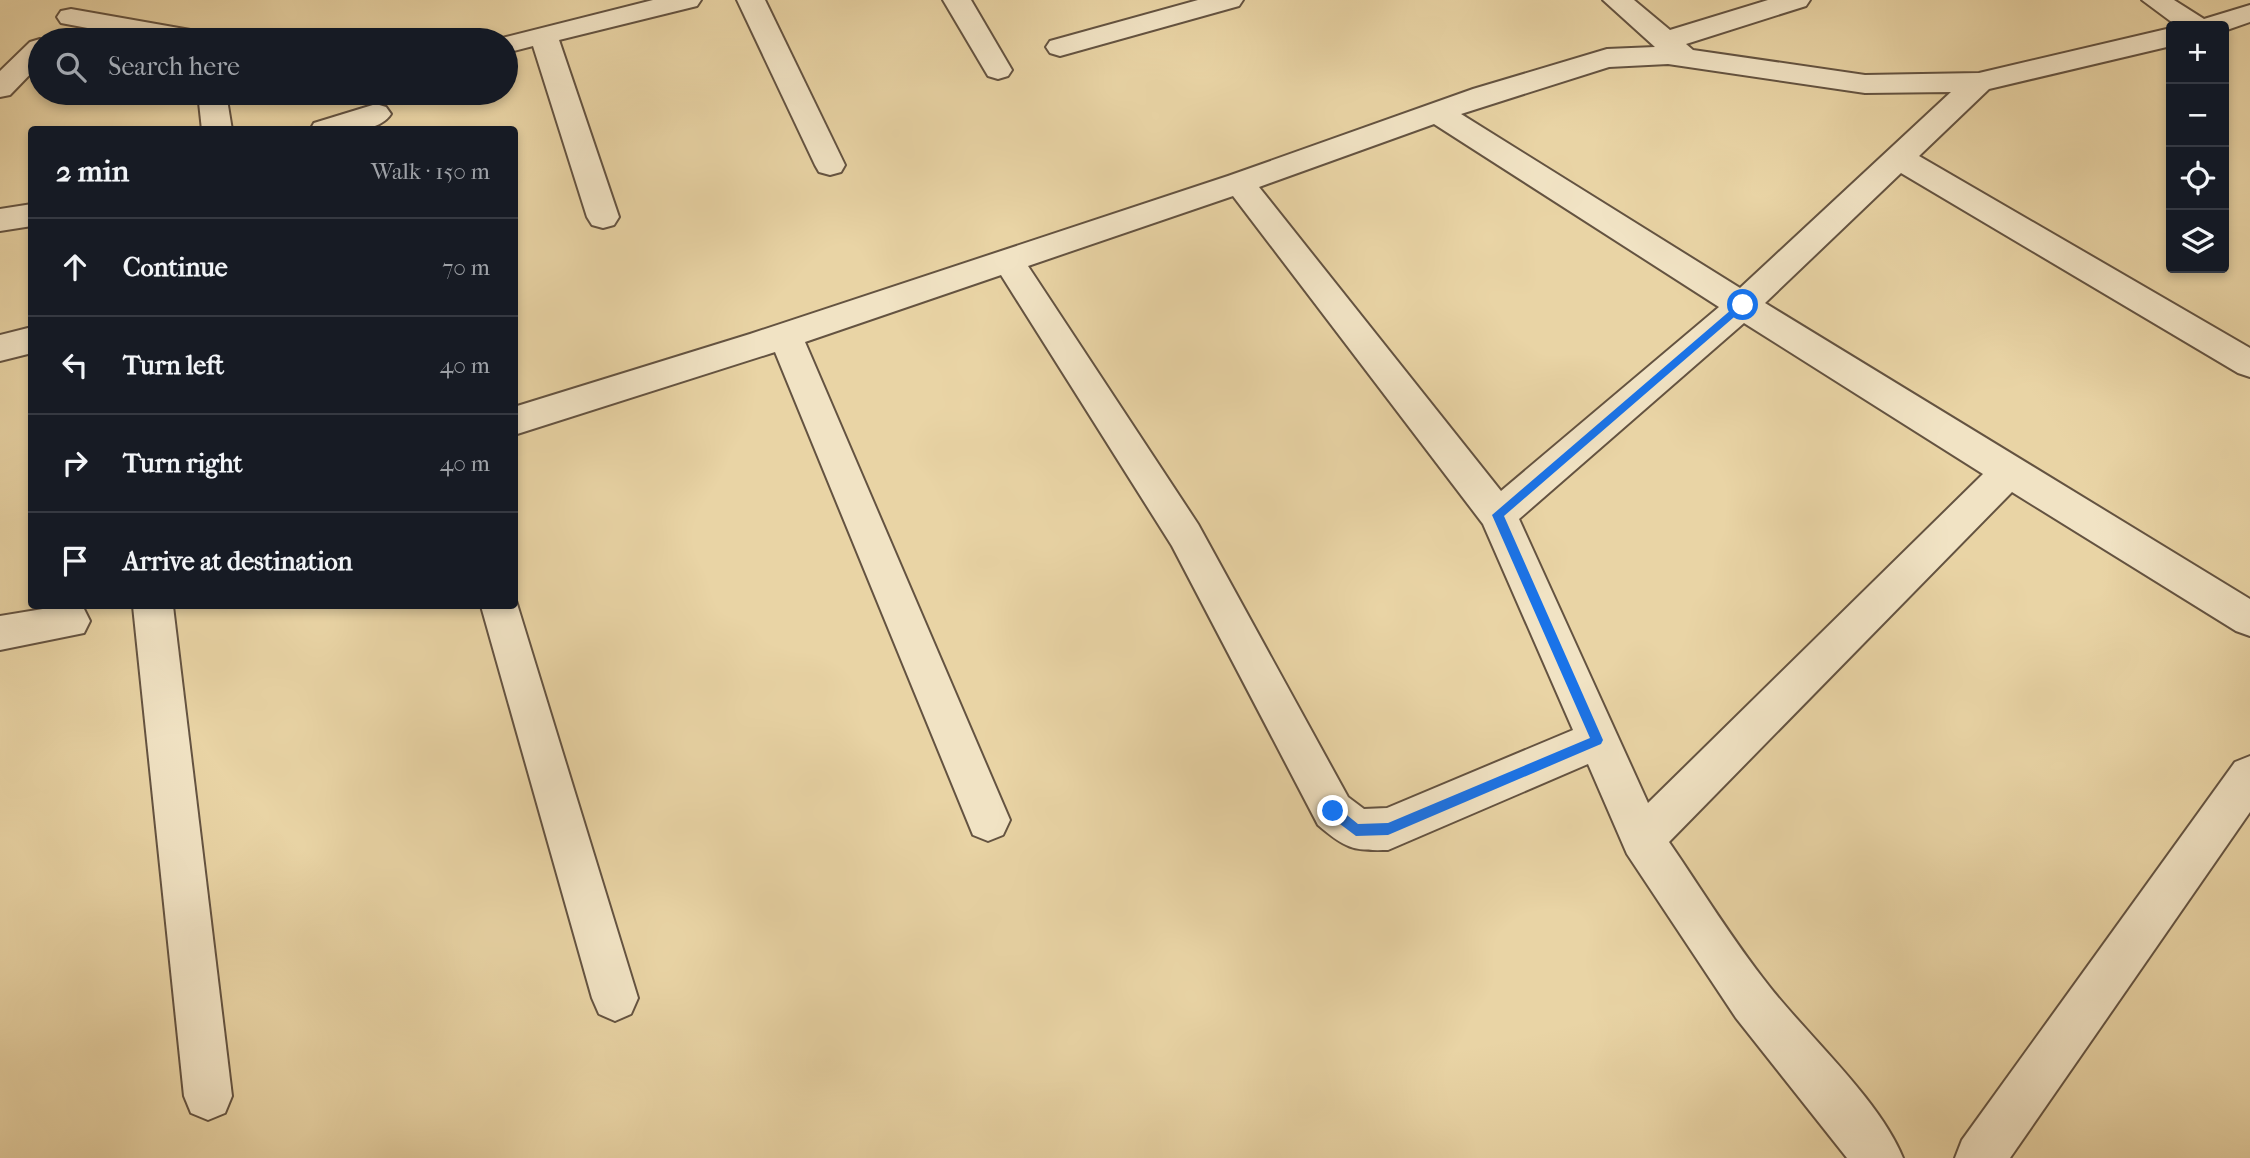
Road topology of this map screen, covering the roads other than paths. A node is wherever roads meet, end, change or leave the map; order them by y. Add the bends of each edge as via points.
1 (687, 0) edge
2 (751, 0) edge
3 (957, 0) edge
4 (1229, 0) edge
5 (1617, 0) edge
6 (1796, 0) edge
7 (2156, 0) edge
8 (80, 9) edge
9 (2250, 14) edge
10 (2188, 21) edge
11 (2228, 21) edge
12 (60, 28) edge
13 (151, 28) edge
14 (542, 35) junction
15 (2166, 38) edge
16 (518, 41) edge
17 (1060, 47) dead end
18 (1675, 49) junction
19 (28, 60) edge
20 (998, 71) dead end
21 (1979, 82) junction
22 (0, 88) edge
23 (213, 105) edge
24 (375, 112) edge
25 (1438, 113) junction
26 (216, 126) edge
27 (336, 126) edge
28 (1899, 158) junction
29 (830, 165) dead end
30 (1239, 183) junction
31 (28, 216) edge
32 (603, 217) dead end
33 (0, 220) edge
34 (1008, 260) junction
35 (1743, 305) junction
36 (785, 335) junction
37 (28, 341) edge
38 (0, 348) edge
39 (2250, 364) edge
40 (518, 420) edge
41 (2009, 472) junction
42 (1498, 515) junction
43 (153, 609) edge
44 (502, 609) edge
45 (2250, 619) edge
46 (70, 621) dead end
47 (0, 633) edge
48 (1597, 740) junction
49 (2250, 776) edge
50 (988, 820) dead end
51 (1642, 839) junction
52 (615, 998) dead end
53 (208, 1097) dead end
54 (1878, 1158) edge
55 (1980, 1158) edge

1 - 14 street
2 - 29 street
3 - 20 street
4 - 17 street
5 - 18 street
6 - 18 street
7 - 10 street
8 - 12 street
8 - 13 street
9 - 11 street
14 - 16 street
14 - 32 street
15 - 21 street
18 - 21 street via 1865,84
18 - 25 street via 1668,55 1607,58
19 - 22 street
21 - 28 street
23 - 26 street
24 - 27 street
25 - 30 street
25 - 35 street
28 - 35 street
28 - 39 street
30 - 34 street
30 - 42 street
31 - 33 street
34 - 36 street
34 - 48 street via 1185,535 1333,811 1356,830 1388,829
35 - 41 street
35 - 42 street
36 - 40 street
36 - 50 street
37 - 38 street
41 - 45 street
41 - 51 street
42 - 48 street
43 - 53 street
44 - 52 street
46 - 47 street
48 - 51 street
49 - 55 street
51 - 54 street via 1752,1002

